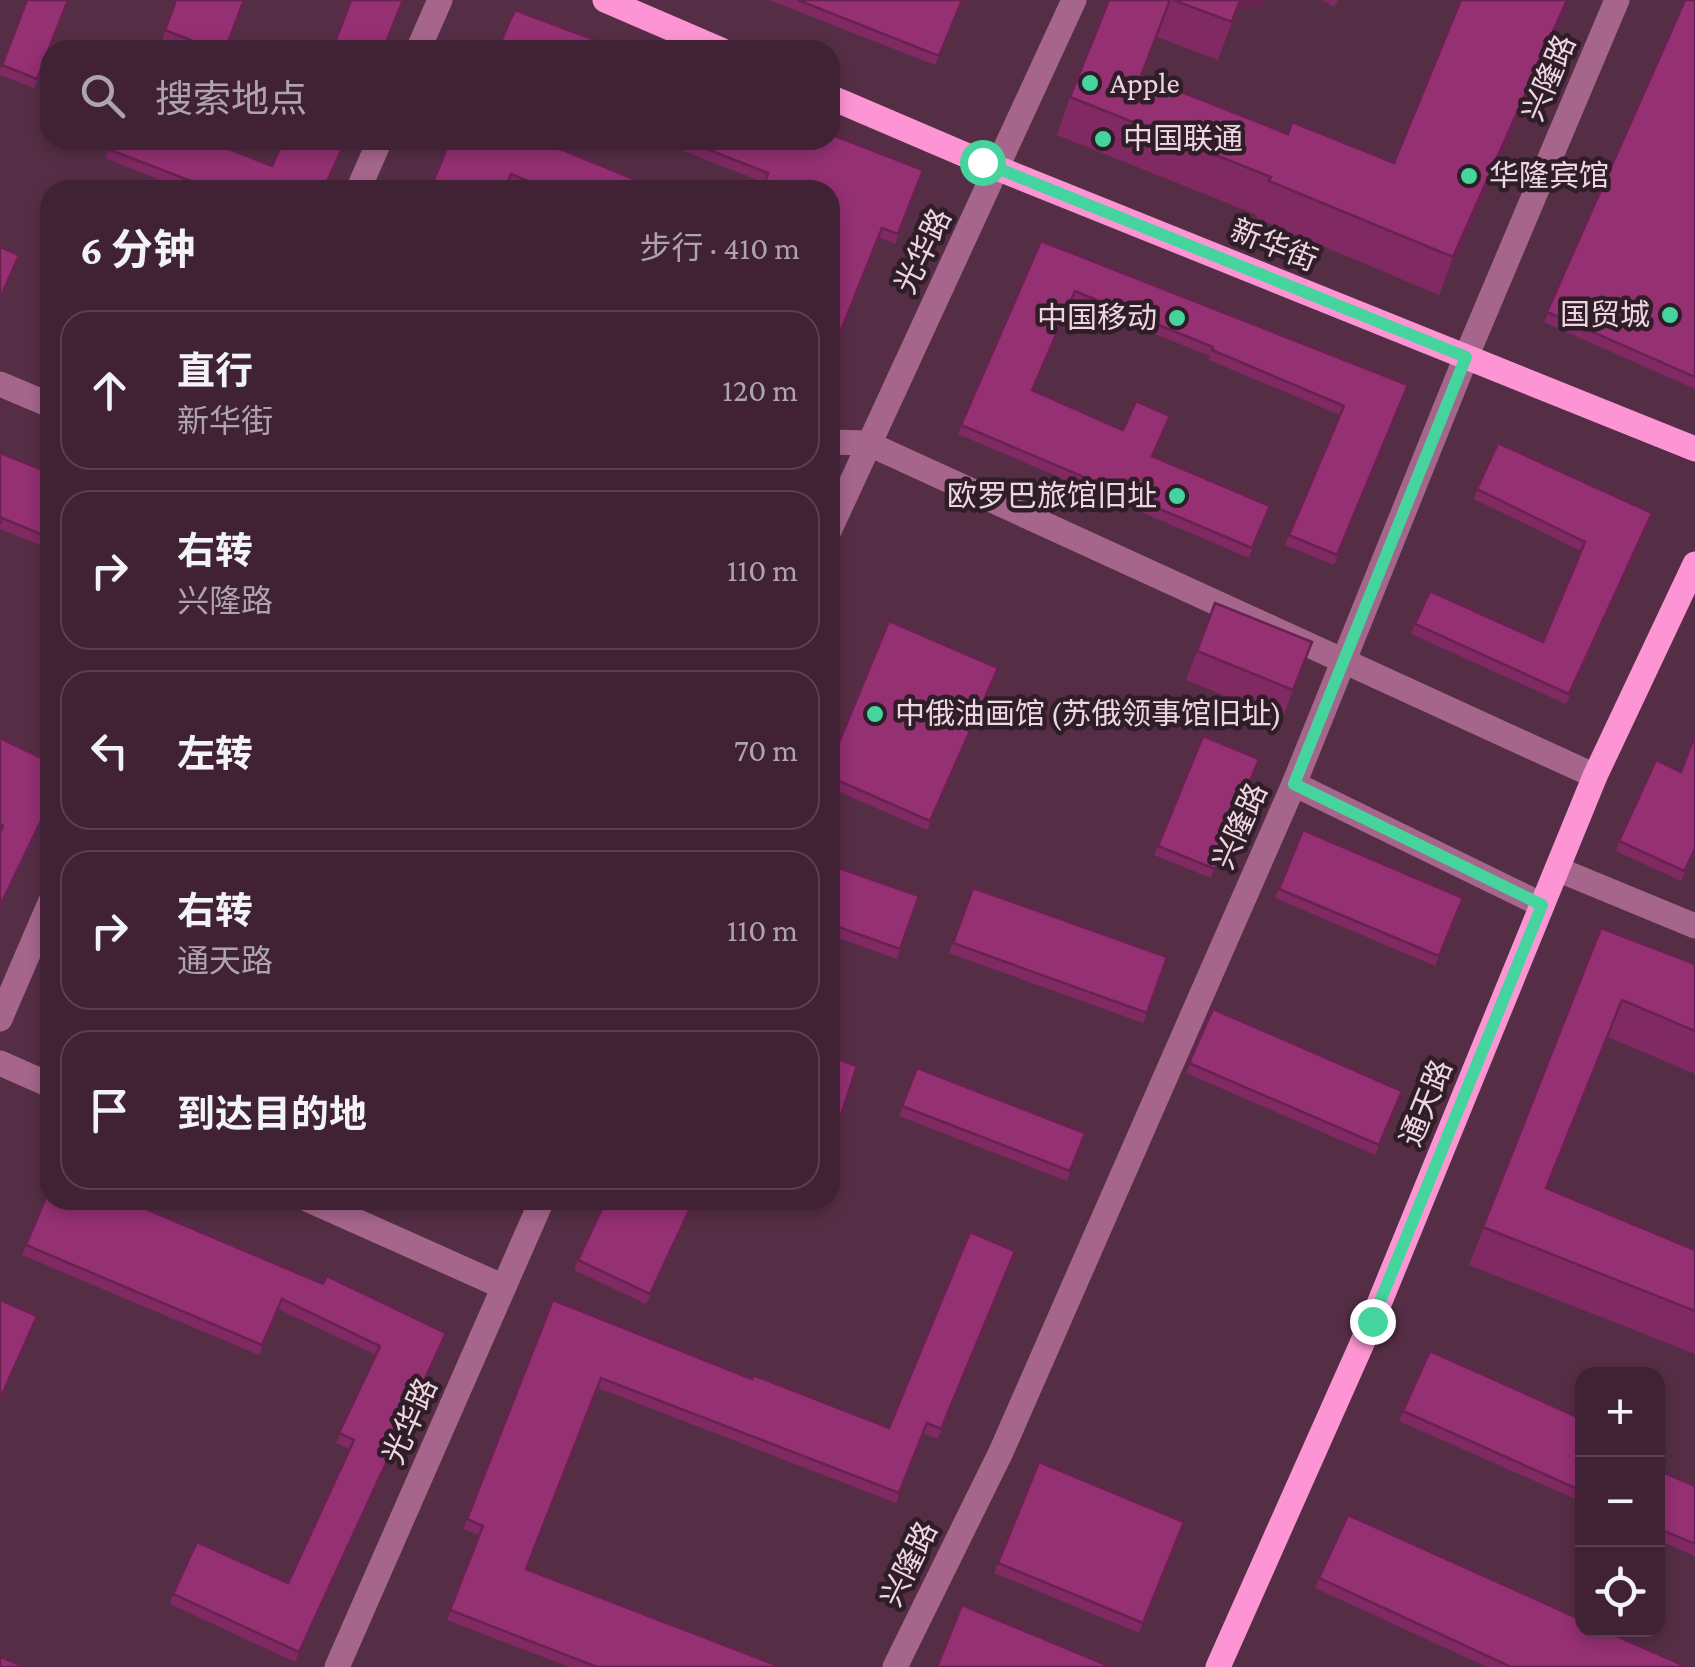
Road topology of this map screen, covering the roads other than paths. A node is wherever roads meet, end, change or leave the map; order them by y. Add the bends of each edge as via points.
1 (440, 0) edge
2 (606, 0) edge
3 (1074, 0) edge
4 (1617, 0) edge
5 (422, 40) edge
6 (698, 40) edge
7 (840, 101) edge
8 (376, 150) edge
9 (998, 169) junction
10 (362, 180) edge
11 (1466, 357) junction
12 (0, 384) edge
13 (40, 401) edge
14 (840, 443) edge
15 (867, 444) junction
16 (1695, 449) edge
17 (840, 506) edge
18 (1695, 564) edge
19 (1343, 662) junction
20 (1595, 776) junction
21 (1294, 784) junction
22 (1556, 869) junction
23 (1542, 905) junction
24 (40, 926) edge
25 (1695, 926) edge
26 (0, 1019) edge
27 (0, 1062) edge
28 (40, 1080) edge
29 (331, 1210) edge
30 (538, 1210) edge
31 (504, 1287) junction
32 (337, 1667) edge
33 (896, 1667) edge
34 (1218, 1667) edge

1 - 5 street
2 - 6 main road
3 - 9 street, 光华路
4 - 11 street, 兴隆路
7 - 9 main road, 新华街
8 - 10 street
9 - 11 main road, 新华街
9 - 15 street, 光华路
11 - 16 main road, 新华街
11 - 19 street, 兴隆路
12 - 13 street
14 - 15 street
15 - 17 street, 光华路
15 - 19 street
18 - 20 main road, 通天路
19 - 20 street
19 - 21 street, 兴隆路
20 - 22 main road, 通天路
21 - 23 street
21 - 33 street, 兴隆路 via 1000,1452
22 - 23 main road, 通天路
22 - 25 street
23 - 34 main road, 通天路 via 1372,1321
24 - 26 street
27 - 28 street
29 - 31 street
30 - 31 street, 光华路
31 - 32 street, 光华路

